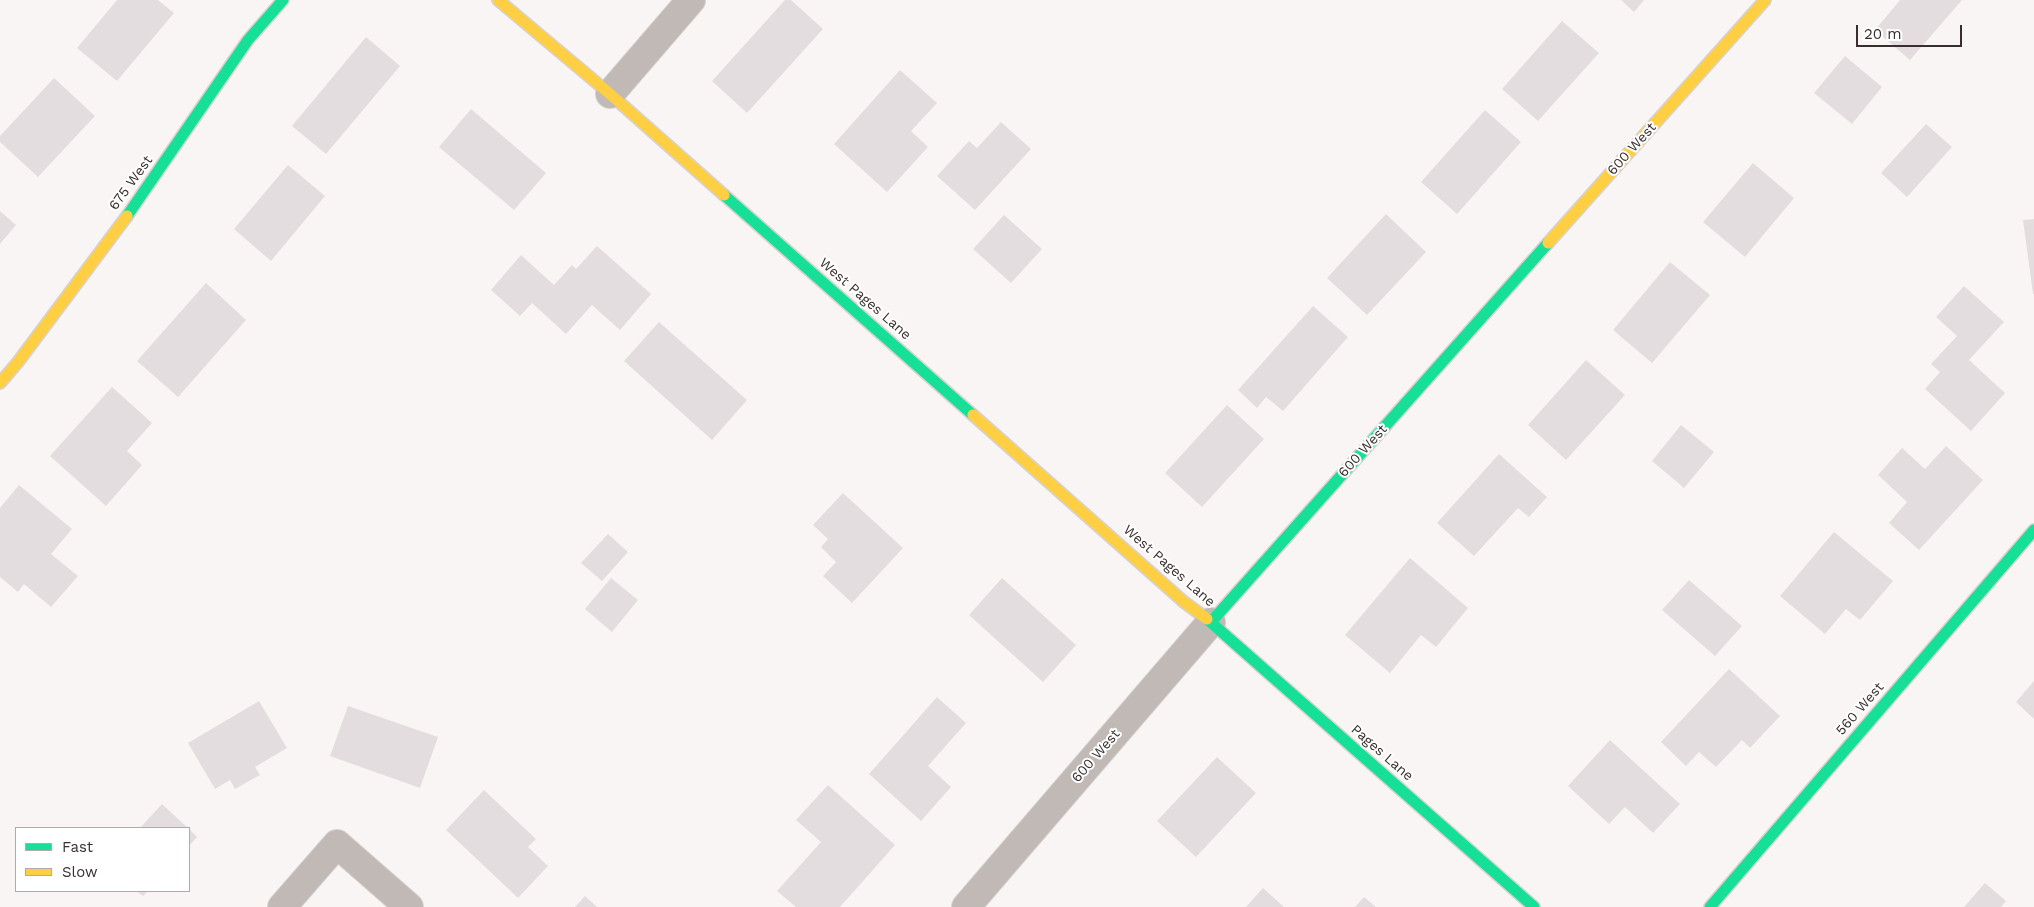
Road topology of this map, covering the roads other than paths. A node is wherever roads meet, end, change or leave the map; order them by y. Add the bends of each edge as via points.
1 (284, 0) edge
2 (498, 0) edge
3 (691, 0) edge
4 (1765, 0) edge
5 (610, 94) junction
6 (0, 383) edge
7 (2034, 530) edge
8 (1210, 622) junction
9 (282, 907) edge
10 (409, 907) edge
11 (966, 907) edge
12 (1534, 907) edge
13 (1710, 907) edge

1 - 6 street, 675 West via 248,40 147,188
2 - 5 street, West Pages Lane
3 - 5 street
4 - 8 street, 600 West
5 - 8 street, West Pages Lane
7 - 13 street, 560 West
8 - 11 street, 600 West
8 - 12 street, Pages Lane
9 - 10 street via 337,844

